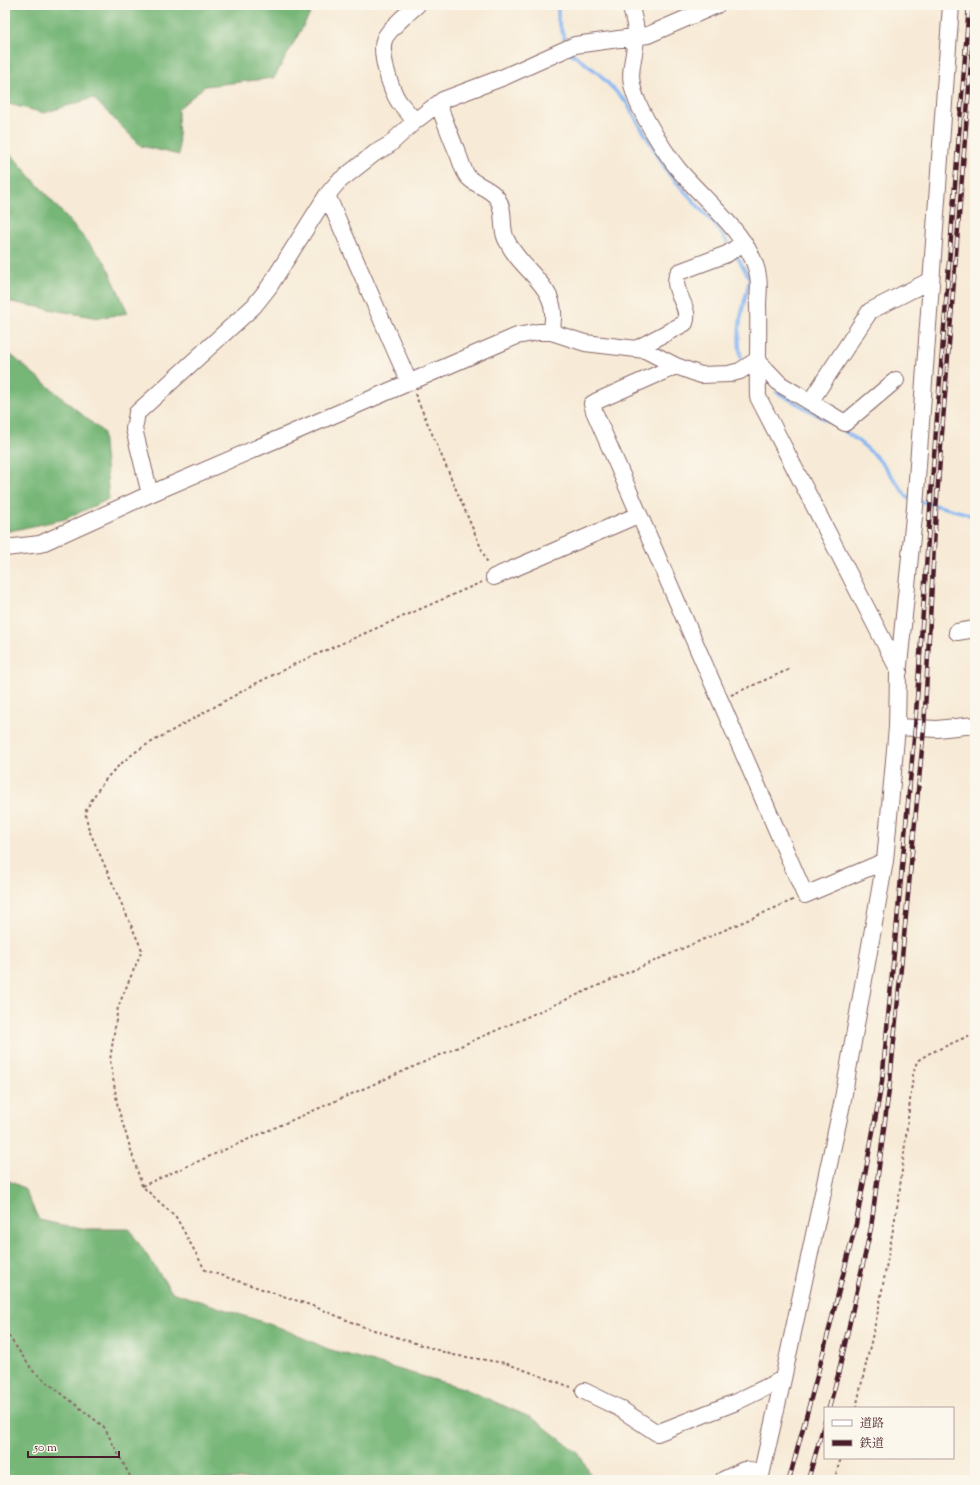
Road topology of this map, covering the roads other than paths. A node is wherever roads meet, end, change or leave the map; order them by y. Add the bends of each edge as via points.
1 (417, 5) edge
2 (630, 5) edge
3 (717, 5) edge
4 (951, 5) edge
5 (636, 37) junction
6 (438, 104) junction
7 (415, 121) junction
8 (327, 195) junction
9 (736, 247) junction
10 (931, 280) junction
11 (551, 332) junction
12 (636, 349) junction
13 (757, 360) junction
14 (676, 366) junction
15 (896, 380) dead end
16 (410, 382) junction
17 (810, 402) junction
18 (150, 494) junction
19 (638, 515) junction
20 (5, 548) edge
21 (494, 577) road end
22 (975, 629) edge
23 (957, 632) dead end
24 (899, 671) junction
25 (975, 725) edge
26 (897, 727) junction
27 (885, 861) junction
28 (783, 1379) junction
29 (584, 1391) road end
30 (761, 1478) edge
31 (723, 1480) edge

1 - 7 street via 385,37 383,50 398,100
2 - 5 street
3 - 5 street via 648,35
4 - 10 street
5 - 6 street via 569,48
5 - 9 street via 630,71 638,102 678,169 736,231
6 - 7 street
6 - 11 street via 467,176 497,198 503,211 505,237 513,251 550,296 554,316
7 - 8 street via 389,145 338,182
8 - 16 street
8 - 18 street via 269,287 254,306 137,412 134,429
9 - 12 street via 679,272 675,282 686,314 685,323
9 - 13 street via 758,275
10 - 17 street via 870,311
10 - 24 street via 915,507
11 - 12 street via 585,343
11 - 16 street via 517,336
12 - 14 street via 645,350
13 - 14 street via 740,371 729,374 701,375
13 - 17 street via 780,384
13 - 24 street via 758,397
14 - 19 street via 592,404
15 - 17 street via 845,423
16 - 18 street
18 - 20 street via 40,544
19 - 21 street
19 - 27 street via 805,895
22 - 23 street
24 - 26 street
25 - 26 street via 938,729
26 - 27 street
27 - 28 street via 842,1104
28 - 29 street via 736,1402 657,1433 619,1408
28 - 30 street
30 - 31 street via 744,1470

